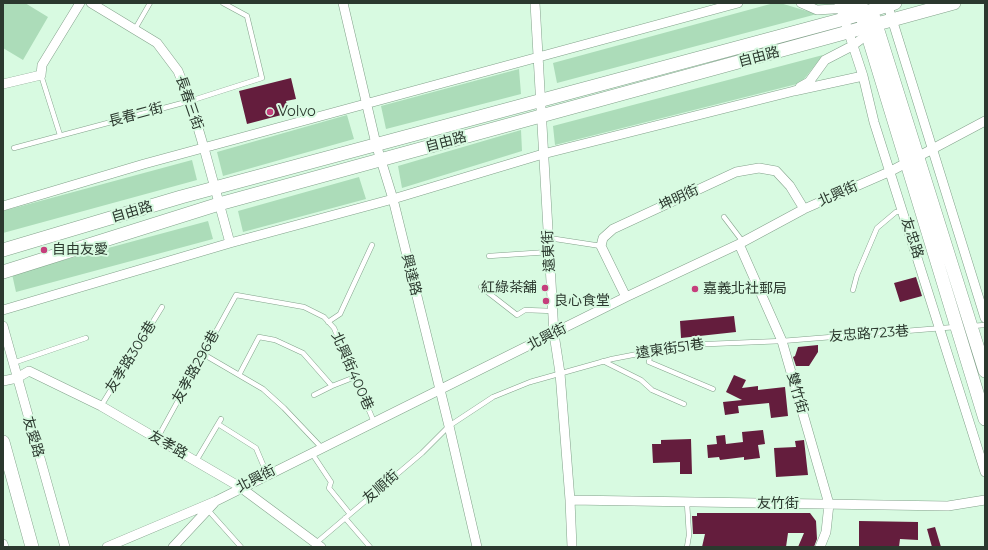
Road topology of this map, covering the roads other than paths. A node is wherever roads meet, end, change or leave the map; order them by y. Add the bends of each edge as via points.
1 (80, 3) edge
2 (91, 3) edge
3 (150, 3) edge
4 (222, 3) edge
5 (343, 3) edge
6 (535, 3) edge
7 (738, 3) edge
8 (801, 3) edge
9 (954, 3) edge
10 (890, 4) edge
11 (865, 7) edge
12 (842, 10) edge
13 (892, 21) junction
14 (135, 29) junction
15 (871, 29) junction
16 (848, 33) junction
17 (852, 46) junction
18 (538, 57) junction
19 (41, 75) junction
20 (863, 76) junction
21 (3, 84) edge
22 (794, 91) junction
23 (540, 100) junction
24 (190, 101) junction
25 (367, 104) junction
26 (542, 116) junction
27 (985, 122) edge
28 (60, 135) junction
29 (376, 144) junction
30 (14, 148) dead end
31 (204, 148) junction
32 (932, 148) junction
33 (544, 154) junction
34 (381, 160) junction
35 (913, 160) junction
36 (891, 171) junction
37 (215, 188) junction
38 (393, 199) junction
39 (219, 204) junction
40 (3, 206) edge
41 (804, 209) junction
42 (904, 211) junction
43 (724, 217) dead end
44 (548, 238) junction
45 (230, 243) junction
46 (741, 243) junction
47 (372, 245) dead end
48 (601, 246) junction
49 (3, 250) edge
50 (549, 252) junction
51 (489, 256) dead end
52 (3, 272) edge
53 (481, 287) dead end
54 (854, 290) dead end
55 (236, 295) joint
56 (626, 297) junction
57 (162, 307) dead end
58 (3, 310) edge
59 (553, 311) junction
60 (985, 318) edge
61 (328, 322) junction
62 (985, 325) edge
63 (3, 326) edge
64 (971, 326) junction
65 (956, 327) junction
66 (941, 328) junction
67 (554, 334) junction
68 (86, 338) dead end
69 (782, 340) junction
70 (650, 350) junction
71 (203, 354) junction
72 (603, 361) junction
73 (13, 363) junction
74 (985, 371) edge
75 (560, 373) junction
76 (239, 374) junction
77 (355, 377) junction
78 (17, 378) junction
79 (3, 381) edge
80 (332, 386) junction
81 (440, 390) junction
82 (713, 390) dead end
83 (314, 395) dead end
84 (684, 404) dead end
85 (101, 406) junction
86 (221, 419) dead end
87 (985, 419) edge
88 (374, 422) junction
89 (218, 424) junction
90 (449, 426) junction
91 (157, 439) junction
92 (3, 442) edge
93 (321, 447) junction
94 (311, 452) junction
95 (196, 462) junction
96 (985, 472) edge
97 (266, 474) junction
98 (240, 487) junction
99 (216, 500) junction
100 (570, 500) junction
101 (985, 500) edge
102 (687, 503) junction
103 (829, 504) junction
104 (208, 510) junction
105 (350, 514) junction
106 (345, 518) junction
107 (3, 544) edge
108 (316, 546) edge
109 (4, 547) edge
110 (32, 547) edge
111 (65, 547) edge
112 (107, 547) edge
113 (173, 547) edge
114 (241, 547) edge
115 (370, 547) edge
116 (477, 547) edge
117 (572, 547) edge
118 (687, 547) edge
119 (820, 547) edge

1 - 19 street via 42,65
2 - 14 street, 長春三街
3 - 14 lane
4 - 24 lane, 長春二街 via 246,16 262,78
5 - 25 street, 興達路
6 - 18 street, 遠東街
7 - 18 street
8 - 12 street, 自由路 via 817,10
9 - 13 street, 自由路
10 - 11 street, 自由路
10 - 13 street
11 - 12 street, 自由路
11 - 15 street, 友忠路
12 - 16 street, 友忠路
12 - 23 street, 自由路
13 - 15 street, 自由路
13 - 32 street
14 - 24 street, 長春三街 via 157,43 178,71
15 - 16 street, 自由路
15 - 17 street, 自由路
15 - 35 street, 友忠路
16 - 17 street, 友忠路
16 - 26 street, 自由路
17 - 20 street, 友忠路
17 - 22 street, 自由路 via 824,60 809,82
18 - 23 street, 遠東街
18 - 25 street
19 - 21 street
19 - 28 lane
20 - 22 street, 自由路
20 - 36 street, 友忠路 via 874,122
22 - 33 street, 自由路
23 - 26 street, 遠東街
23 - 29 street, 自由路
24 - 28 lane, 長春二街
24 - 31 street, 長春三街
25 - 29 street, 興達路
25 - 31 street
26 - 33 street, 遠東街
26 - 34 street, 自由路
27 - 32 street, 北興街
28 - 30 lane, 長春二街
29 - 34 street, 興達路
29 - 37 street, 自由路
31 - 37 street, 長春三街
31 - 40 street
32 - 35 street, 北興街
32 - 60 street
33 - 38 street, 自由路
33 - 44 street, 遠東街
34 - 38 street, 興達路
34 - 39 street, 自由路
35 - 36 street, 北興街
35 - 64 street, 友忠路
35 - 65 street, 友忠路
36 - 41 street, 北興街
36 - 42 street, 友忠路
37 - 39 street, 長春三街
37 - 49 street, 自由路
38 - 45 street, 自由路
38 - 81 street, 興達路
39 - 45 street, 長春三街
39 - 52 street, 自由路
41 - 46 street, 北興街
41 - 48 street, 坤明街 via 790,186 776,171 760,168 736,172 613,229 603,238
42 - 54 lane via 896,212 877,228 857,275
42 - 66 street, 友忠路
43 - 46 lane
44 - 48 lane
44 - 50 street, 遠東街
45 - 58 street, 自由路
46 - 56 street, 北興街
46 - 69 street, 雙竹街
47 - 61 lane, 北興街400巷 via 340,314
48 - 56 street
50 - 51 lane
50 - 59 street, 遠東街
53 - 59 lane via 517,315 525,310
55 - 61 lane, 北興街400巷 via 304,307 324,317
55 - 71 lane, 友孝路296巷
56 - 67 street, 北興街
57 - 85 lane, 友孝路306巷
59 - 67 street, 遠東街
61 - 77 lane, 北興街400巷 via 334,328
62 - 64 lane, 友忠路723巷
63 - 73 street, 友愛路
64 - 65 lane, 友忠路723巷
64 - 74 street, 友忠路
65 - 66 lane, 友忠路723巷
65 - 87 street, 友忠路
66 - 69 lane, 友忠路723巷
66 - 96 street, 友忠路
67 - 75 street, 遠東街
67 - 81 street, 北興街
68 - 73 lane
69 - 70 lane, 遠東街51巷 via 684,345
69 - 103 street, 雙竹街
70 - 72 lane, 遠東街51巷
70 - 82 lane via 649,362
71 - 76 lane
71 - 91 lane, 友孝路296巷
72 - 75 lane, 遠東街51巷
72 - 84 lane via 641,380 652,390
73 - 78 street, 友愛路
75 - 90 lane, 友順街 via 493,397
75 - 100 street, 遠東街
76 - 80 lane via 259,337 274,340 303,353
76 - 93 lane via 263,389
77 - 80 lane
77 - 88 lane, 北興街400巷
78 - 79 street, 友孝路
78 - 85 street, 友孝路 via 29,372
78 - 111 street, 友愛路
80 - 83 lane
81 - 88 street, 北興街
81 - 90 street, 興達路
85 - 91 street, 友孝路
86 - 89 lane
88 - 93 street, 北興街
89 - 95 lane
89 - 97 lane via 256,448
90 - 105 lane, 友順街 via 422,453
90 - 116 street, 興達路
91 - 95 street, 友孝路
92 - 110 street
93 - 94 street, 北興街
94 - 97 street, 北興街
94 - 105 lane via 331,482 329,488
95 - 98 street, 友孝路
97 - 98 street, 北興街
98 - 99 street, 北興街
98 - 108 street, 友孝路
99 - 104 street
99 - 112 street, 北興街
100 - 102 street, 友竹街
100 - 117 street, 遠東街
101 - 103 street, 友竹街 via 948,506
102 - 103 street, 友竹街
102 - 118 lane
103 - 119 street, 雙竹街 via 826,532
104 - 113 street
104 - 114 lane
105 - 106 lane, 友順街
106 - 108 lane, 友順街
106 - 115 lane
107 - 109 street

